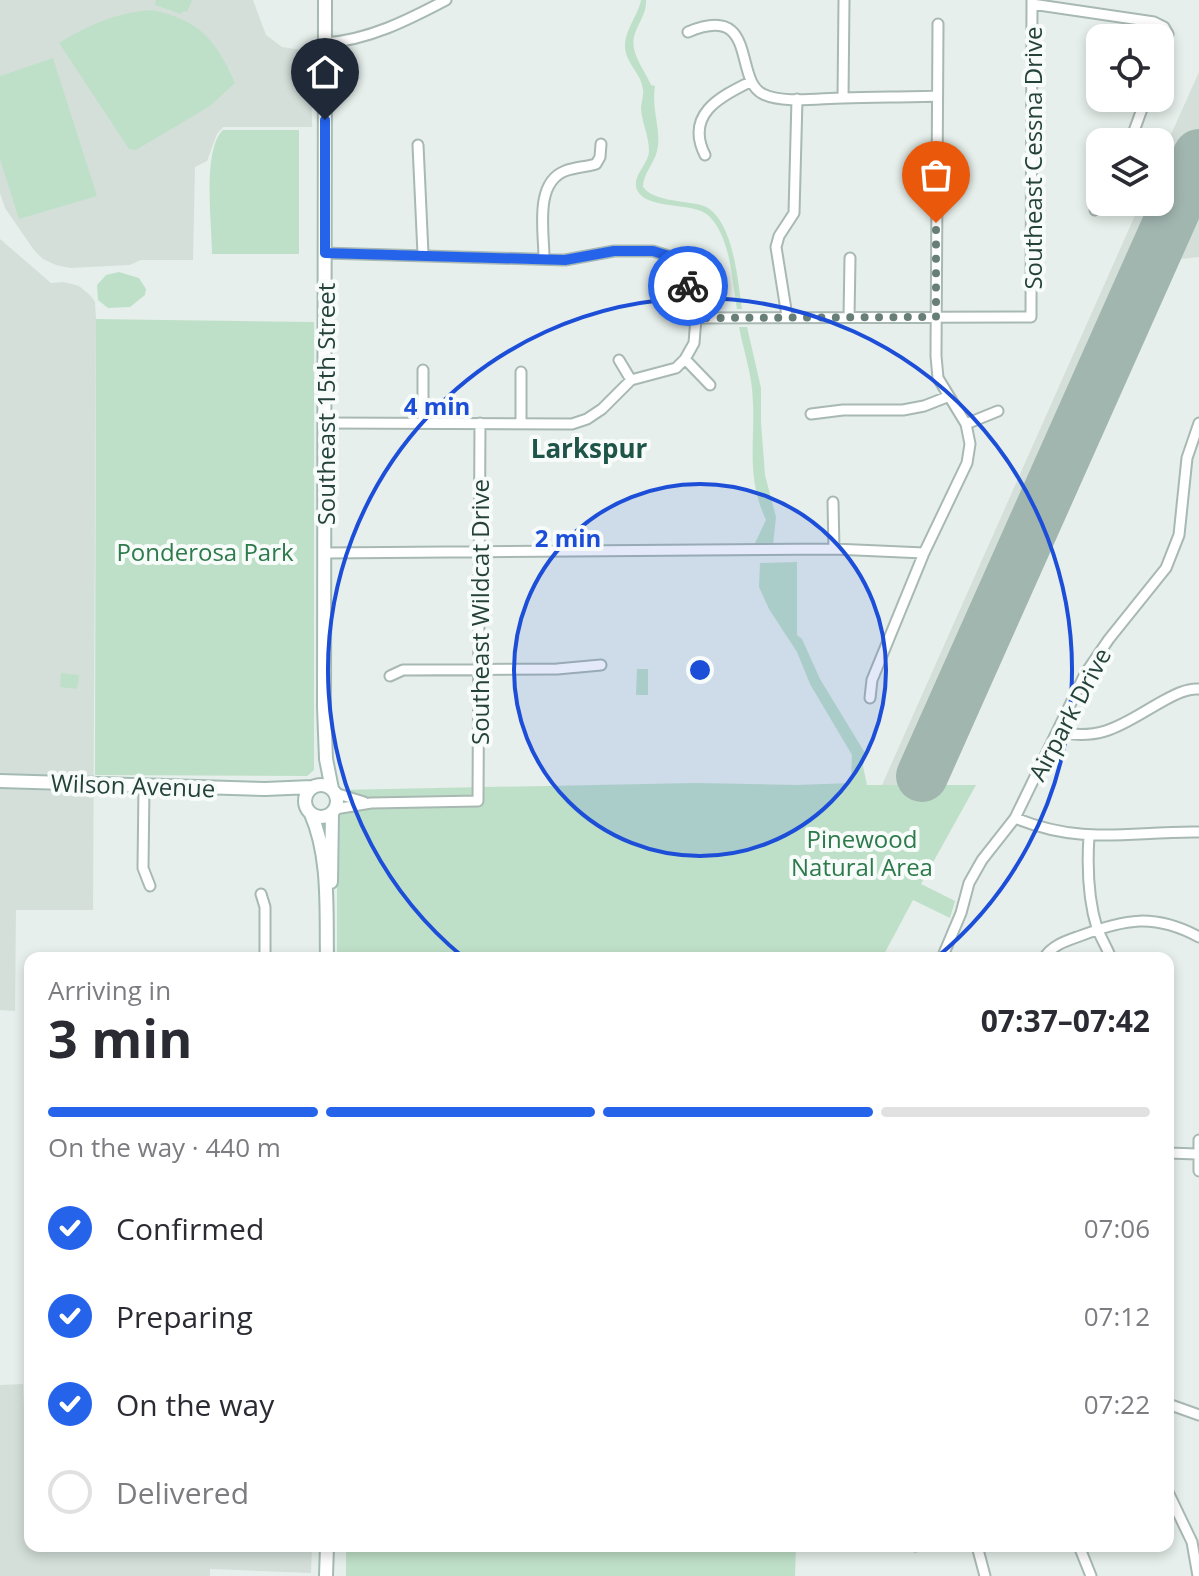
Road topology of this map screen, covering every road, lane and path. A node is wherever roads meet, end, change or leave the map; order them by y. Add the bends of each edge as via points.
1 (325, 0) edge
2 (446, 0) edge
3 (844, 0) edge
4 (1032, 2) edge
5 (938, 24) dead end
6 (1158, 24) edge
7 (688, 32) dead end
8 (325, 43) junction
9 (750, 82) junction
10 (937, 96) junction
11 (843, 98) junction
12 (797, 99) junction
13 (601, 144) dead end
14 (418, 145) dead end
15 (705, 155) dead end
16 (325, 253) junction
17 (423, 254) junction
18 (544, 258) junction
19 (850, 258) dead end
20 (787, 316) junction
21 (849, 317) junction
22 (936, 317) junction
23 (696, 318) junction
24 (685, 359) junction
25 (619, 360) dead end
26 (423, 370) dead end
27 (521, 372) dead end
28 (631, 380) junction
29 (710, 385) dead end
30 (947, 397) junction
31 (998, 411) dead end
32 (811, 414) dead end
33 (325, 423) junction
34 (423, 423) junction
35 (480, 423) junction
36 (1199, 423) edge
37 (521, 424) junction
38 (966, 424) junction
39 (833, 502) dead end
40 (834, 549) junction
41 (478, 552) junction
42 (324, 553) junction
43 (924, 553) junction
44 (601, 665) dead end
45 (478, 669) junction
46 (390, 676) dead end
47 (1199, 689) edge
48 (870, 698) dead end
49 (1058, 732) junction
50 (326, 759) junction
51 (0, 781) edge
52 (144, 786) junction
53 (315, 786) junction
54 (265, 789) junction
55 (334, 791) junction
56 (371, 803) junction
57 (308, 809) junction
58 (334, 811) junction
59 (1015, 818) junction
60 (1199, 832) edge
61 (1089, 836) junction
62 (150, 886) dead end
63 (261, 894) dead end
64 (326, 897) junction
65 (1098, 929) junction
66 (1199, 937) edge
67 (265, 952) edge
68 (327, 952) edge
69 (945, 952) edge
70 (1048, 952) edge
71 (1108, 952) edge
72 (1199, 1140) edge
73 (1174, 1153) edge
74 (1197, 1154) edge
75 (1199, 1171) edge
76 (1174, 1406) edge
77 (1199, 1415) edge
78 (1174, 1504) edge
79 (327, 1552) edge
80 (979, 1552) edge
81 (1081, 1552) edge
82 (326, 1576) edge
83 (985, 1576) edge
84 (1091, 1576) edge
85 (1198, 1576) edge

1 - 8 main road, Southeast 15th Street
2 - 8 street via 378,32
3 - 11 street
4 - 6 street
4 - 22 street, Southeast Cessna Drive via 1031,317
5 - 10 street
7 - 9 street via 717,27 738,37
8 - 16 main road, Southeast 15th Street
9 - 12 street via 762,94
9 - 15 street via 713,103 703,115 698,133
10 - 11 street
10 - 22 street
11 - 12 street
12 - 20 street via 794,213 776,247
13 - 18 street via 596,164 563,171 548,187
14 - 17 street
16 - 17 street
16 - 33 main road, Southeast 15th Street
17 - 18 street
18 - 23 street via 576,259 614,251 669,256 682,269
19 - 21 street
20 - 21 street, Southeast Cessna Drive
20 - 23 street, Southeast Cessna Drive
21 - 22 street, Southeast Cessna Drive
22 - 30 street via 938,378
23 - 24 street via 694,343
24 - 28 street via 676,368
24 - 29 street
25 - 28 street
26 - 34 street
27 - 37 street
28 - 37 street via 587,419
30 - 32 street via 903,410
30 - 38 street
31 - 38 street
33 - 34 street
33 - 42 main road, Southeast 15th Street
34 - 35 street
35 - 37 street
35 - 41 street, Southeast Wildcat Drive
36 - 49 street, Airpark Drive via 1187,458 1174,552 1085,674
38 - 43 street via 967,463
39 - 40 street
40 - 41 street
40 - 43 street
41 - 42 street
41 - 45 street, Southeast Wildcat Drive
42 - 50 main road, Southeast 15th Street
43 - 48 street via 872,680
44 - 45 street
45 - 46 street via 403,670
45 - 56 street, Southeast Wildcat Drive via 478,801
47 - 49 street via 1172,696 1092,736
49 - 59 street, Airpark Drive
50 - 53 main road, Southeast 15th Street
50 - 55 main road, Southeast 15th Street
51 - 52 main road, Wilson Avenue
52 - 54 main road, Wilson Avenue
52 - 62 street via 143,868
53 - 54 main road, Wilson Avenue
53 - 55 main road
53 - 57 main road via 306,795
54 - 57 main road, Wilson Avenue via 294,798
55 - 56 street
55 - 58 main road
56 - 58 street
57 - 58 main road via 322,817
57 - 64 main road via 320,834
58 - 64 main road
59 - 61 street via 1046,831
59 - 69 street, Airpark Drive via 969,883
60 - 61 street
61 - 65 street via 1087,866
63 - 67 street
64 - 68 main road
65 - 66 street via 1120,922 1158,921
65 - 70 street
65 - 71 street
72 - 74 street
73 - 74 street
74 - 75 street
76 - 77 street
78 - 85 street via 1192,1542
79 - 82 main road
80 - 83 street
81 - 84 street

